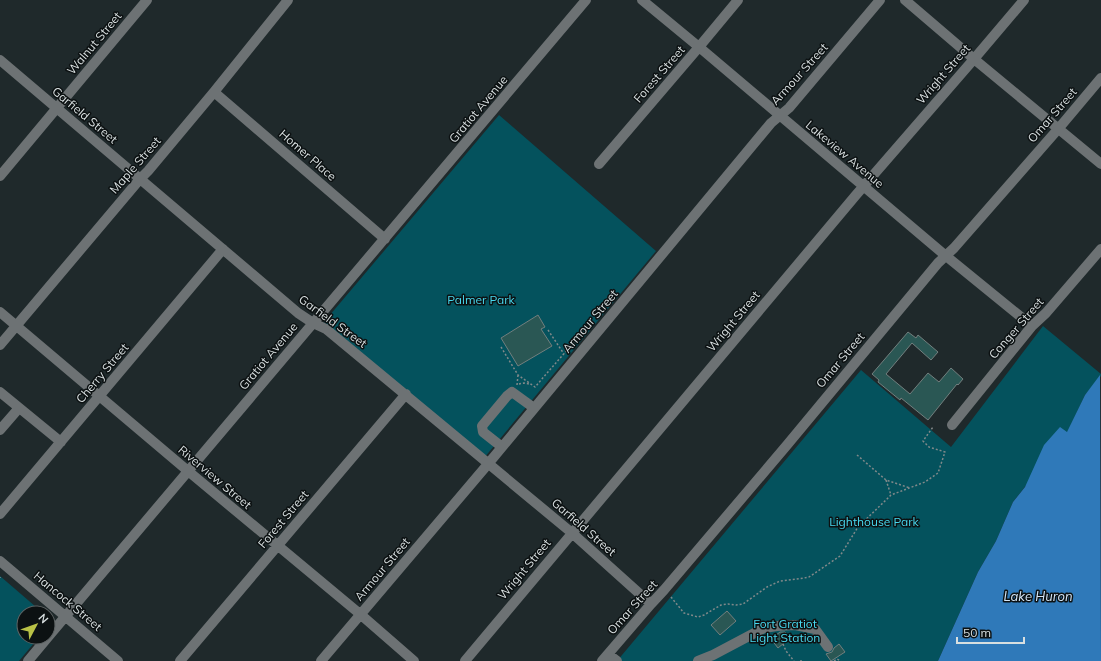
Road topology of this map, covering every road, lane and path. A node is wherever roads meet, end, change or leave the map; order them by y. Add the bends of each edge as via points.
1 (147, 0) edge
2 (288, 0) edge
3 (586, 0) edge
4 (642, 0) edge
5 (738, 0) edge
6 (880, 0) edge
7 (905, 0) edge
8 (1024, 0) edge
9 (699, 47) junction
10 (974, 59) junction
11 (0, 60) edge
12 (1101, 78) edge
13 (214, 92) junction
14 (57, 108) junction
15 (780, 116) junction
16 (1059, 128) junction
17 (599, 164) dead end
18 (1101, 164) edge
19 (0, 176) edge
20 (140, 179) junction
21 (864, 186) junction
22 (385, 239) junction
23 (223, 249) junction
24 (1101, 249) edge
25 (946, 256) junction
26 (0, 312) edge
27 (314, 323) junction
28 (16, 325) junction
29 (1032, 326) junction
30 (548, 330) dead end
31 (574, 342) dead end
32 (0, 345) edge
33 (501, 347) dead end
34 (564, 354) junction
35 (531, 384) junction
36 (517, 385) dead end
37 (0, 392) edge
38 (406, 394) junction
39 (100, 395) junction
40 (19, 408) junction
41 (534, 408) junction
42 (952, 425) dead end
43 (933, 426) dead end
44 (0, 430) edge
45 (61, 442) junction
46 (502, 447) junction
47 (857, 455) dead end
48 (488, 464) junction
49 (188, 471) junction
50 (886, 480) junction
51 (910, 488) junction
52 (891, 495) junction
53 (0, 514) edge
54 (572, 532) junction
55 (278, 546) junction
56 (0, 561) edge
57 (664, 590) junction
58 (651, 604) junction
59 (360, 614) junction
60 (65, 616) junction
61 (56, 627) edge
62 (783, 644) dead end
63 (41, 645) edge
64 (828, 647) dead end
65 (605, 657) edge
66 (28, 661) edge
67 (118, 661) edge
68 (180, 661) edge
69 (321, 661) edge
70 (414, 661) edge
71 (465, 661) edge
72 (617, 661) edge
73 (698, 661) edge
74 (794, 661) edge
75 (834, 661) edge
76 (841, 661) edge

1 - 14 street, Walnut Street
2 - 13 street, Maple Street
3 - 22 street, Gratiot Avenue
4 - 9 street, Lakeview Avenue
5 - 9 street, Forest Street
6 - 15 street, Armour Street
7 - 10 street
8 - 10 street, Wright Street
9 - 15 street, Lakeview Avenue
9 - 17 street, Forest Street
10 - 16 street
10 - 21 street, Wright Street
11 - 14 street, Garfield Street
12 - 16 street, Omar Street
13 - 20 street, Maple Street
13 - 22 street, Homer Place
14 - 19 street, Walnut Street
14 - 20 street, Garfield Street
15 - 21 street, Lakeview Avenue
15 - 41 street, Armour Street via 771,123
16 - 18 street
16 - 25 street, Omar Street
20 - 23 street, Garfield Street
20 - 28 street, Maple Street
21 - 25 street, Lakeview Avenue
21 - 54 street, Wright Street
22 - 27 street, Gratiot Avenue
23 - 27 street, Garfield Street via 298,313
23 - 39 street, Cherry Street
24 - 29 street, Conger Street
25 - 29 street, Lakeview Avenue
25 - 57 street, Omar Street
26 - 28 street, Riverview Street
27 - 38 street, Garfield Street via 326,329
27 - 49 street, Gratiot Avenue
28 - 32 street, Maple Street
28 - 39 street, Riverview Street
29 - 42 street, Conger Street
30 - 34 path
31 - 34 path
33 - 35 path via 518,375
34 - 35 path via 534,387
35 - 36 path
37 - 40 street
38 - 48 street, Garfield Street
38 - 55 street, Forest Street
39 - 45 street, Cherry Street
39 - 49 street, Riverview Street
40 - 44 street
40 - 45 street
41 - 46 street, Armour Street
41 - 46 street via 512,392 482,426 483,432
43 - 51 path via 923,441 929,447 945,452 938,472 925,482
45 - 53 street, Cherry Street
46 - 48 street, Armour Street
47 - 50 path
48 - 54 street, Garfield Street
48 - 59 street, Armour Street
49 - 55 street, Riverview Street
49 - 60 street, Gratiot Avenue
50 - 51 path
50 - 52 path
51 - 52 path
52 - 57 path via 858,527 836,560 809,577 780,581 743,604 720,605 698,617 684,613
54 - 58 street, Garfield Street
54 - 71 street, Wright Street
55 - 59 street, Riverview Street
55 - 68 street, Forest Street
56 - 60 street, Hancock Street
57 - 58 street, Omar Street
58 - 65 street, Omar Street
59 - 69 street, Armour Street
59 - 70 street, Riverview Street
60 - 61 street, Gratiot Avenue
60 - 67 street, Hancock Street
62 - 74 path
63 - 66 street, Gratiot Avenue
64 - 73 street via 815,629 795,625 777,626 764,628 713,656
65 - 72 street
75 - 76 path

